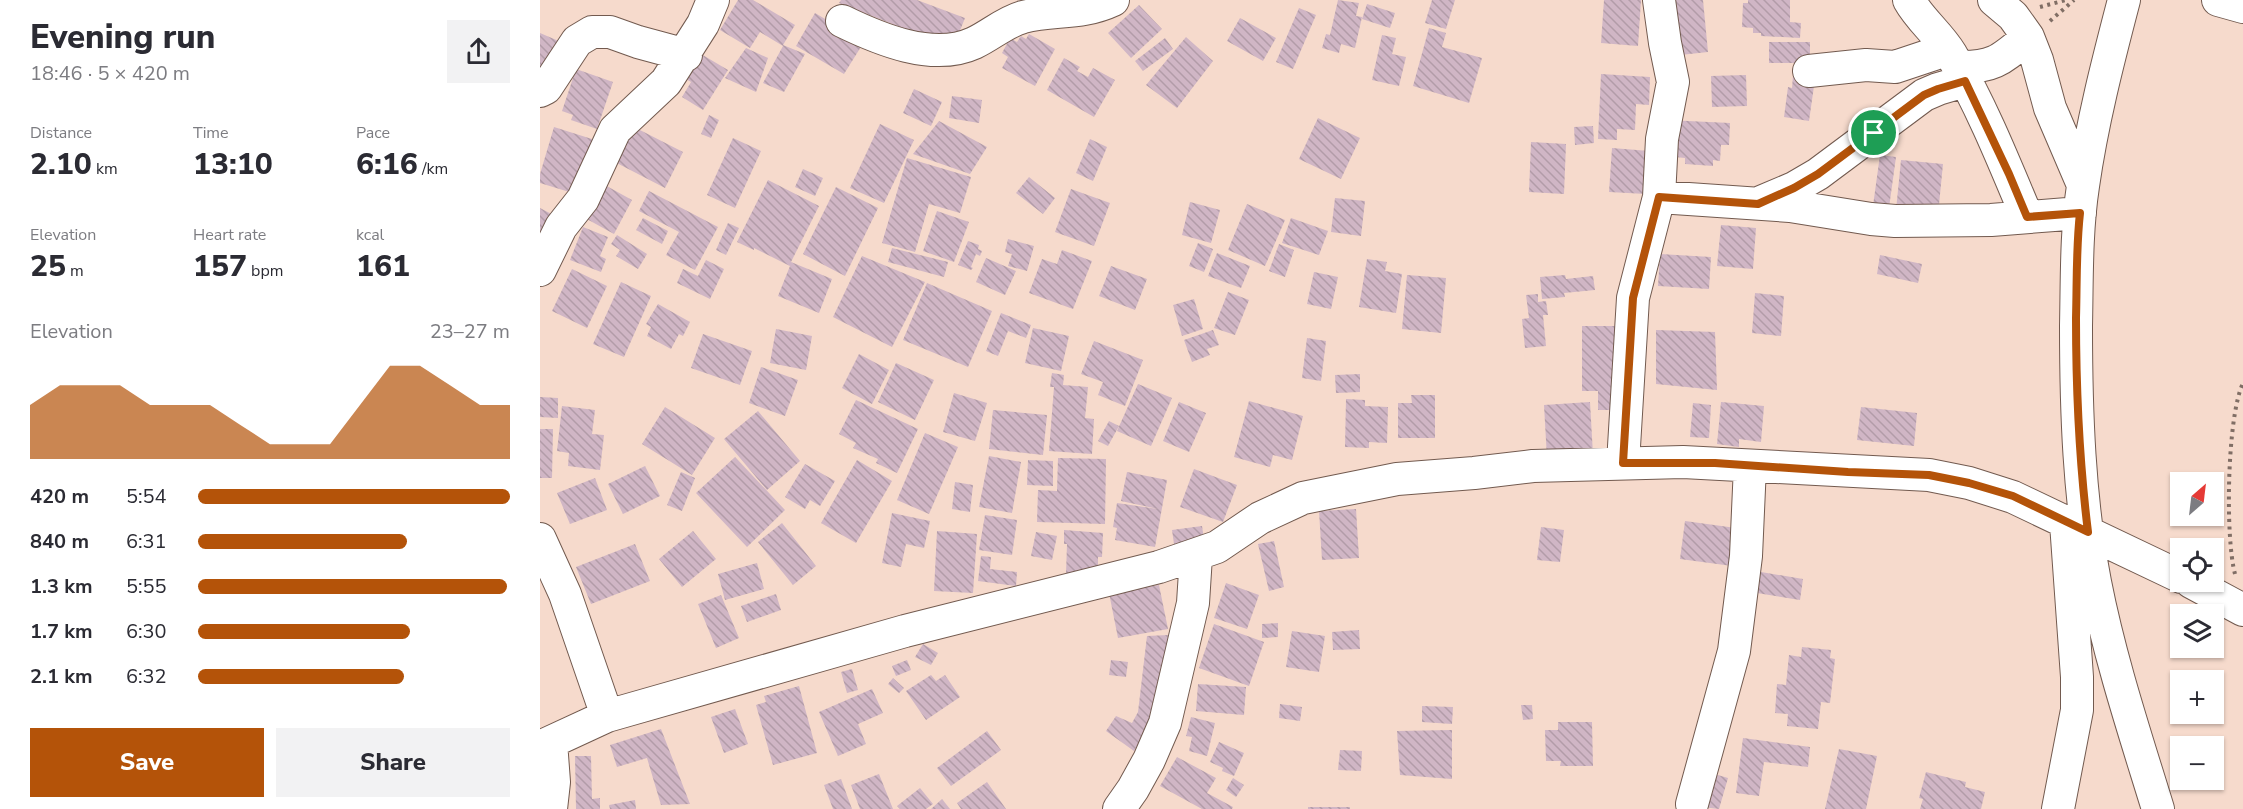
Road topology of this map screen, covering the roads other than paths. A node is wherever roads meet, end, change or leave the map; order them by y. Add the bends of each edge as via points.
1 (713, 0) edge
2 (1113, 0) edge
3 (1659, 0) edge
4 (1909, 0) edge
5 (1994, 0) edge
6 (2124, 0) edge
7 (2218, 0) edge
8 (2243, 7) edge
9 (842, 21) dead end
10 (2028, 37) junction
11 (686, 55) junction
12 (1950, 62) junction
13 (1809, 71) dead end
14 (540, 91) edge
15 (1874, 133) junction
16 (1659, 197) junction
17 (2081, 199) junction
18 (1758, 204) junction
19 (2027, 217) junction
20 (540, 270) edge
21 (1623, 463) junction
22 (1750, 466) junction
23 (2077, 527) junction
24 (541, 541) edge
25 (1196, 556) junction
26 (2170, 572) edge
27 (2210, 592) edge
28 (2243, 610) edge
29 (607, 716) junction
30 (546, 744) edge
31 (1692, 804) dead end
32 (551, 809) edge
33 (1119, 809) edge
34 (2058, 809) edge
35 (2158, 809) edge

1 - 11 street
2 - 9 street via 1096,8 1024,17 974,43 950,50 882,40
3 - 16 street via 1673,82 1662,139
4 - 12 street
5 - 10 street via 2013,16
6 - 17 street
7 - 8 street
10 - 12 street via 1994,64 1977,68
10 - 17 street
11 - 14 street via 610,32 592,32 577,41 546,88
11 - 20 street via 666,82 615,130 583,199 561,227
12 - 13 street
12 - 15 street via 1938,89
12 - 15 street via 1922,68 1894,84
12 - 19 street via 2009,174
15 - 18 street via 1818,174
16 - 18 street
16 - 21 street via 1633,298
17 - 19 street
17 - 23 street via 2077,243
18 - 19 street via 1895,221
21 - 22 street
21 - 25 street via 1533,466 1397,479 1328,492 1280,508
22 - 23 street via 1929,475 2013,496
22 - 31 street via 1746,556 1734,651
23 - 26 street
23 - 34 street via 2077,710
23 - 35 street
24 - 29 street via 565,594
25 - 29 street via 905,631
25 - 33 street via 1193,603 1165,723 1149,760
27 - 28 street
29 - 30 street
30 - 32 street via 554,782

